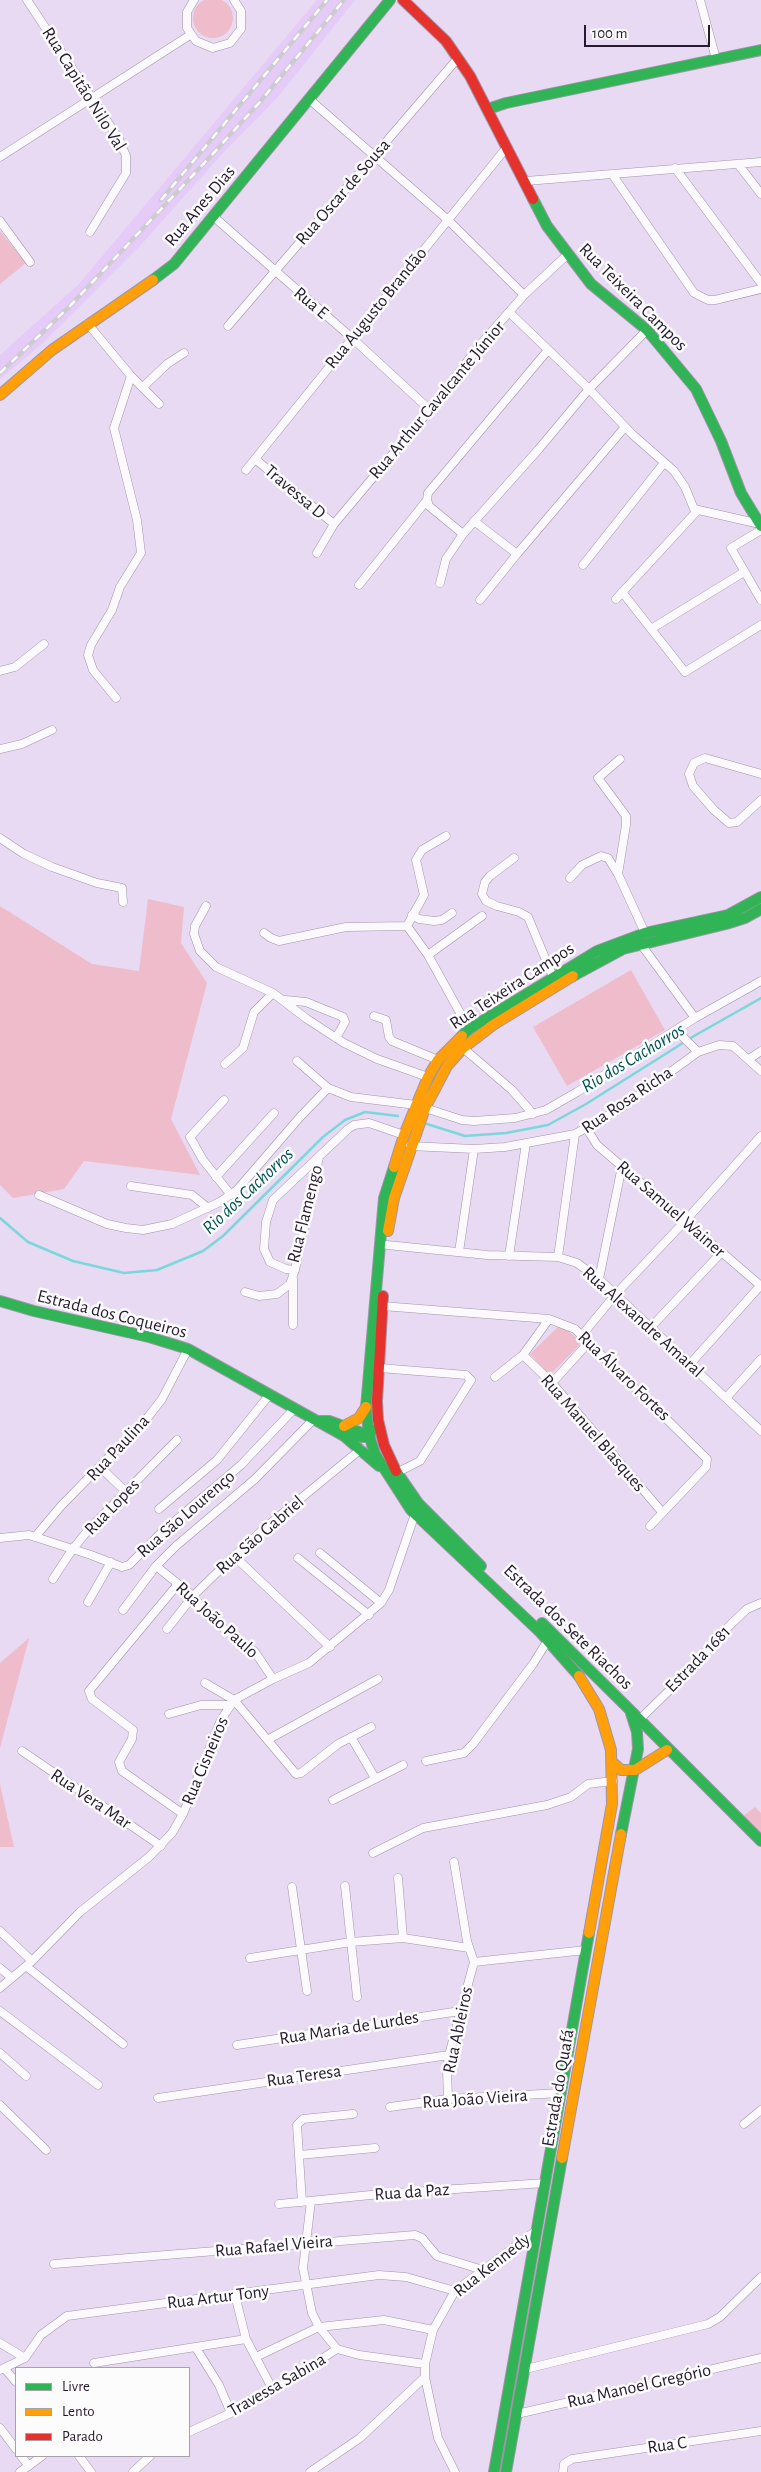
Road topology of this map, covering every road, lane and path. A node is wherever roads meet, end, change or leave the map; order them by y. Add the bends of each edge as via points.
1 (27, 0) edge
2 (235, 0) edge
3 (390, 0) edge
4 (403, 0) edge
5 (700, 0) edge
6 (190, 2) edge
7 (190, 35) junction
8 (761, 50) edge
9 (458, 58) junction
10 (716, 59) junction
11 (93, 98) junction
12 (309, 99) junction
13 (488, 109) junction
14 (507, 147) junction
15 (375, 155) junction
16 (0, 157) edge
17 (761, 162) edge
18 (738, 164) junction
19 (675, 168) junction
20 (612, 174) junction
21 (526, 181) junction
22 (761, 194) edge
23 (214, 217) junction
24 (448, 220) junction
25 (0, 221) edge
26 (90, 232) dead end
27 (567, 255) junction
28 (30, 262) dead end
29 (275, 272) junction
30 (761, 284) edge
31 (761, 289) edge
32 (524, 295) junction
33 (509, 312) junction
34 (88, 324) junction
35 (228, 326) dead end
36 (647, 330) junction
37 (352, 338) junction
38 (548, 350) junction
39 (184, 353) dead end
40 (131, 376) junction
41 (143, 388) junction
42 (588, 389) junction
43 (0, 395) edge
44 (159, 404) dead end
45 (430, 410) junction
46 (625, 427) junction
47 (256, 459) junction
48 (664, 463) junction
49 (246, 470) dead end
50 (427, 500) junction
51 (697, 511) junction
52 (474, 521) junction
53 (334, 524) junction
54 (761, 527) edge
55 (463, 534) junction
56 (317, 553) dead end
57 (517, 554) junction
58 (583, 565) dead end
59 (744, 572) junction
60 (440, 583) dead end
61 (359, 585) dead end
62 (622, 592) junction
63 (616, 599) dead end
64 (480, 600) dead end
65 (761, 600) edge
66 (761, 625) edge
67 (651, 629) junction
68 (44, 644) dead end
69 (0, 671) edge
70 (116, 698) dead end
71 (52, 730) dead end
72 (0, 749) edge
73 (620, 759) dead end
74 (761, 774) edge
75 (761, 800) edge
76 (446, 836) dead end
77 (0, 838) edge
78 (514, 858) dead end
79 (618, 874) junction
80 (570, 878) dead end
81 (761, 897) edge
82 (122, 902) dead end
83 (206, 906) dead end
84 (761, 908) edge
85 (452, 913) dead end
86 (412, 915) junction
87 (482, 916) dead end
88 (407, 926) junction
89 (264, 933) dead end
90 (645, 933) junction
91 (640, 943) junction
92 (428, 955) junction
93 (553, 976) junction
94 (761, 981) edge
95 (273, 993) junction
96 (285, 1000) junction
97 (374, 1016) dead end
98 (695, 1018) junction
99 (469, 1030) junction
100 (680, 1034) junction
101 (336, 1038) junction
102 (463, 1048) junction
103 (696, 1050) junction
104 (761, 1051) edge
105 (750, 1059) junction
106 (438, 1060) junction
107 (297, 1061) dead end
108 (225, 1064) dead end
109 (761, 1071) edge
110 (428, 1077) junction
111 (328, 1088) junction
112 (224, 1100) dead end
113 (420, 1106) junction
114 (274, 1113) dead end
115 (533, 1114) junction
116 (587, 1129) junction
117 (408, 1133) junction
118 (575, 1134) junction
119 (761, 1136) edge
120 (526, 1143) junction
121 (410, 1146) junction
122 (474, 1149) junction
123 (318, 1157) junction
124 (622, 1166) junction
125 (216, 1177) junction
126 (131, 1186) dead end
127 (39, 1195) dead end
128 (231, 1195) junction
129 (208, 1208) junction
130 (686, 1220) junction
131 (387, 1244) junction
132 (459, 1252) junction
133 (721, 1253) junction
134 (509, 1256) junction
135 (558, 1257) junction
136 (294, 1274) junction
137 (600, 1279) junction
138 (761, 1286) edge
139 (245, 1292) dead end
140 (615, 1295) junction
141 (0, 1301) edge
142 (382, 1306) junction
143 (548, 1319) junction
144 (293, 1325) dead end
145 (651, 1327) junction
146 (582, 1335) junction
147 (589, 1342) junction
148 (188, 1349) junction
149 (523, 1355) junction
150 (761, 1359) edge
151 (691, 1363) junction
152 (380, 1368) junction
153 (495, 1378) dead end
154 (552, 1383) junction
155 (270, 1394) junction
156 (726, 1398) junction
157 (366, 1406) junction
158 (295, 1408) junction
159 (317, 1420) junction
160 (378, 1420) junction
161 (344, 1431) junction
162 (761, 1431) edge
163 (369, 1435) junction
164 (177, 1440) dead end
165 (384, 1444) junction
166 (361, 1449) junction
167 (100, 1467) junction
168 (392, 1475) junction
169 (126, 1492) junction
170 (159, 1509) dead end
171 (662, 1512) junction
172 (415, 1514) junction
173 (650, 1526) dead end
174 (35, 1537) junction
175 (0, 1538) edge
176 (72, 1550) junction
177 (320, 1553) dead end
178 (234, 1556) junction
179 (298, 1558) dead end
180 (112, 1562) junction
181 (156, 1566) junction
182 (53, 1579) dead end
183 (178, 1584) junction
184 (192, 1596) junction
185 (88, 1602) dead end
186 (380, 1603) junction
187 (761, 1603) edge
188 (123, 1610) dead end
189 (369, 1615) junction
190 (167, 1629) dead end
191 (548, 1640) junction
192 (330, 1647) junction
193 (273, 1679) junction
194 (378, 1679) dead end
195 (205, 1683) dead end
196 (619, 1700) junction
197 (232, 1703) junction
198 (599, 1709) junction
199 (630, 1710) junction
200 (169, 1714) dead end
201 (639, 1720) junction
202 (371, 1727) dead end
203 (351, 1737) junction
204 (269, 1739) junction
205 (667, 1750) junction
206 (22, 1751) dead end
207 (426, 1761) dead end
208 (612, 1762) junction
209 (403, 1765) dead end
210 (635, 1770) junction
211 (375, 1778) junction
212 (613, 1781) junction
213 (333, 1800) dead end
214 (183, 1814) junction
215 (761, 1841) edge
216 (161, 1846) junction
217 (373, 1853) dead end
218 (454, 1862) dead end
219 (398, 1878) dead end
220 (345, 1886) dead end
221 (292, 1887) dead end
222 (0, 1931) edge
223 (403, 1938) junction
224 (351, 1942) junction
225 (469, 1948) junction
226 (301, 1950) junction
227 (586, 1950) junction
228 (250, 1958) dead end
229 (474, 1962) junction
230 (29, 1963) junction
231 (0, 1968) edge
232 (12, 1978) junction
233 (0, 1988) edge
234 (307, 1991) dead end
235 (357, 1998) dead end
236 (0, 2011) edge
237 (460, 2011) junction
238 (123, 2044) dead end
239 (237, 2046) dead end
240 (0, 2053) edge
241 (449, 2055) junction
242 (26, 2076) dead end
243 (98, 2085) dead end
244 (561, 2093) junction
245 (158, 2098) dead end
246 (448, 2099) junction
247 (0, 2105) edge
248 (390, 2107) dead end
249 (761, 2110) edge
250 (353, 2114) dead end
251 (744, 2124) dead end
252 (374, 2148) dead end
253 (46, 2150) dead end
254 (299, 2155) junction
255 (545, 2183) junction
256 (311, 2201) junction
257 (302, 2202) junction
258 (279, 2204) dead end
259 (538, 2229) junction
260 (306, 2243) junction
261 (54, 2264) dead end
262 (483, 2270) junction
263 (761, 2277) edge
264 (306, 2286) junction
265 (456, 2291) junction
266 (235, 2294) junction
267 (319, 2327) junction
268 (433, 2330) junction
269 (246, 2339) junction
270 (0, 2343) edge
271 (196, 2348) junction
272 (338, 2349) junction
273 (256, 2357) junction
274 (25, 2358) junction
275 (761, 2358) edge
276 (94, 2363) dead end
277 (425, 2364) junction
278 (2, 2369) edge
279 (526, 2369) junction
280 (425, 2377) junction
281 (15, 2381) edge
282 (273, 2390) junction
283 (231, 2413) junction
284 (517, 2414) junction
285 (0, 2428) edge
286 (761, 2431) edge
287 (190, 2432) edge
288 (15, 2448) edge
289 (23, 2457) edge
290 (41, 2457) edge
291 (80, 2457) edge
292 (149, 2457) edge
293 (29, 2466) junction
294 (20, 2472) edge
295 (91, 2472) edge
296 (133, 2472) edge
297 (310, 2472) edge
298 (455, 2472) edge
299 (494, 2472) edge
300 (506, 2472) edge
301 (563, 2472) edge

1 - 11 street, Rua Capitão Nilo Val
2 - 7 street via 242,20 237,36 230,43 213,48
3 - 12 main road, Rua Anes Dias
4 - 9 main road, Rua Teixeira Campos via 446,41
5 - 10 street
6 - 7 street via 186,20
7 - 11 street
8 - 10 main road
9 - 13 main road, Rua Teixeira Campos
9 - 15 street, Rua Oscar de Sousa
10 - 13 main road
11 - 16 street
11 - 26 street, Rua Capitão Nilo Val via 120,139 128,164 126,173
12 - 15 street
12 - 23 main road, Rua Anes Dias
13 - 14 main road, Rua Teixeira Campos
14 - 21 main road, Rua Teixeira Campos
14 - 24 street, Rua Augusto Brandão
15 - 24 street
15 - 29 street, Rua Oscar de Sousa
17 - 18 street
18 - 19 street
18 - 22 street
19 - 20 street
19 - 30 street
20 - 21 street
20 - 31 street via 694,293 716,300
21 - 27 main road, Rua Teixeira Campos via 547,226
23 - 29 street, Rua E
23 - 34 main road, Rua Anes Dias via 162,274
24 - 32 street
24 - 37 street, Rua Augusto Brandão
25 - 28 street
27 - 32 street, Rua Arthur Cavalcante Júnior
27 - 36 main road, Rua Teixeira Campos via 591,284
29 - 35 street, Rua Oscar de Sousa
29 - 37 street, Rua E
32 - 33 street, Rua Arthur Cavalcante Júnior
33 - 38 street
33 - 45 street, Rua Arthur Cavalcante Júnior
34 - 40 street
34 - 43 main road, Rua Anes Dias
36 - 42 street
36 - 54 main road, Rua Teixeira Campos via 696,389 741,493
37 - 45 street, Rua E
37 - 47 street, Rua Augusto Brandão
38 - 42 street
38 - 50 street via 428,493
39 - 41 street via 167,364
40 - 41 street
40 - 70 street via 114,428 137,520 141,553 120,587 112,610 88,655 92,670
41 - 44 street
42 - 46 street
42 - 52 street
45 - 53 street, Rua Arthur Cavalcante Júnior
46 - 48 street
46 - 57 street
47 - 49 street, Rua Augusto Brandão
47 - 53 street, Travessa D
48 - 51 street via 681,478
48 - 58 street
50 - 55 street via 435,511
50 - 61 street
51 - 54 street
51 - 62 street
52 - 55 street
52 - 57 street
53 - 56 street, Rua Arthur Cavalcante Júnior
54 - 59 street via 731,548
55 - 60 street via 446,560
57 - 64 street
59 - 65 street
59 - 67 street
62 - 63 street
62 - 67 street
66 - 67 street via 685,672
68 - 69 street via 15,667
71 - 72 street via 36,739
73 - 79 street via 598,778 624,812 626,820
74 - 75 street via 711,758 694,763 689,774 693,786 726,822 737,822
76 - 86 street via 422,850 416,860 424,889 421,902
77 - 82 street via 44,864 97,883 122,888
78 - 93 street via 490,876 482,894 497,906 528,918
79 - 80 street via 608,858 601,856 582,865
79 - 90 street
81 - 90 main road, Rua Teixeira Campos via 728,915
83 - 95 street via 195,926 194,934 200,951 216,968
84 - 91 main road, Rua Teixeira Campos via 726,924
85 - 86 street via 434,922
86 - 88 street
87 - 92 street
88 - 89 street via 346,927 279,941
88 - 92 street
90 - 93 main road, Rua Teixeira Campos via 597,951
91 - 98 street
91 - 102 main road, Rua Teixeira Campos via 591,965 493,1025
92 - 99 street
93 - 99 main road, Rua Teixeira Campos
94 - 98 street, Rua Rosa Richa
95 - 96 street
95 - 108 street via 254,1012 243,1048
96 - 101 street via 300,1015
96 - 101 street via 306,1002 343,1017 345,1022
97 - 106 street via 386,1020 392,1041
98 - 100 street, Rua Rosa Richa
99 - 106 main road, Rua Teixeira Campos
100 - 103 street
100 - 115 street, Rua Rosa Richa
101 - 110 street via 377,1059
102 - 113 main road, Rua Teixeira Campos via 446,1066
102 - 115 street via 512,1090
103 - 105 street, Rua Rosa Richa via 719,1044 733,1046
103 - 116 street, Rua Rosa Richa via 618,1110
104 - 105 street
105 - 109 street
106 - 110 main road, Rua Teixeira Campos
107 - 111 street, Rua Rosa Richa
110 - 113 main road, Rua Teixeira Campos
111 - 113 street, Rua Rosa Richa via 351,1097
111 - 128 street
112 - 125 street via 190,1137
113 - 115 street, Rua Rosa Richa via 474,1121
113 - 117 main road, Rua Teixeira Campos
114 - 125 street
116 - 118 street, Rua Rosa Richa
116 - 124 street, Rua Samuel Wainer via 597,1145
117 - 121 main road, Rua Teixeira Campos
117 - 123 street, Rua Flamengo via 370,1123 354,1125
117 - 157 main road, Rua Teixeira Campos via 387,1186 383,1209
118 - 120 street, Rua Rosa Richa
118 - 135 street
119 - 130 street
120 - 122 street, Rua Rosa Richa
120 - 134 street
121 - 122 street, Rua Rosa Richa
121 - 131 main road, Rua Teixeira Campos via 394,1198
122 - 132 street
123 - 136 street, Rua Flamengo
123 - 136 street, Rua Flamengo via 273,1200 266,1222 263,1241 266,1256
124 - 130 street, Rua Samuel Wainer
124 - 137 street
125 - 128 street
126 - 129 street via 192,1195
127 - 129 street via 107,1224 143,1230 172,1224
128 - 129 street
130 - 133 street, Rua Samuel Wainer
130 - 140 street
131 - 132 street, Rua Alexandre Amaral
131 - 142 main road, Rua Teixeira Campos
132 - 134 street, Rua Alexandre Amaral
133 - 138 street, Rua Samuel Wainer
133 - 145 street
134 - 135 street, Rua Alexandre Amaral
135 - 137 street, Rua Alexandre Amaral via 577,1263
136 - 139 street via 285,1290 277,1294 259,1296
136 - 144 street
137 - 140 street, Rua Alexandre Amaral
138 - 151 street
140 - 145 street, Rua Alexandre Amaral
140 - 146 street
141 - 148 main road, Estrada dos Coqueiros
142 - 143 street, Rua Álvaro Fortes
142 - 152 main road, Rua Teixeira Campos
143 - 146 street, Rua Álvaro Fortes via 564,1323
143 - 149 street
145 - 151 street, Rua Alexandre Amaral
146 - 147 street, Rua Álvaro Fortes
147 - 154 street
147 - 171 street, Rua Álvaro Fortes via 705,1455 706,1467
148 - 155 main road, Estrada dos Coqueiros
148 - 167 street, Rua Paulina via 148,1417
149 - 153 street
149 - 154 street, Rua Manuel Blasques
150 - 156 street
151 - 156 street, Rua Alexandre Amaral
152 - 160 main road, Rua Teixeira Campos
152 - 168 street via 466,1375 471,1380 420,1461
154 - 171 street, Rua Manuel Blasques
155 - 158 main road, Estrada dos Coqueiros
155 - 170 street via 222,1455
156 - 162 street, Rua Alexandre Amaral
157 - 161 main road via 359,1418
157 - 163 main road, Rua Teixeira Campos
158 - 159 main road, Estrada dos Coqueiros
158 - 180 street, Rua São Lourenço via 222,1483 162,1532 129,1565 122,1567
159 - 161 main road, Estrada dos Coqueiros
159 - 181 street
160 - 163 main road
160 - 165 main road, Estrada dos Sete Riachos
161 - 163 main road via 356,1438
161 - 166 main road, Estrada dos Coqueiros
163 - 165 main road
163 - 168 main road, Rua Teixeira Campos via 375,1454
164 - 169 street, Rua Lopes
165 - 168 main road, Estrada dos Sete Riachos
166 - 168 main road, Estrada dos Coqueiros
166 - 178 street, Rua São Gabriel
167 - 169 street
167 - 174 street, Rua Paulina
168 - 172 main road, Estrada dos Sete Riachos
168 - 196 main road, Estrada dos Sete Riachos
169 - 176 street, Rua Lopes
171 - 173 street
172 - 186 street, Rua Cisneiros via 389,1590
172 - 191 main road, Estrada dos Sete Riachos
174 - 175 street, Rua São Lourenço
174 - 176 street, Rua São Lourenço
176 - 180 street, Rua São Lourenço
176 - 182 street, Rua Lopes
177 - 186 street
178 - 184 street, Rua São Gabriel
178 - 192 street
179 - 189 street
180 - 185 street
181 - 183 street, Rua João Paulo
181 - 188 street
183 - 184 street, Rua João Paulo
183 - 214 street via 89,1690 92,1699 133,1730 132,1739 120,1758 122,1770
184 - 190 street, Rua São Gabriel
184 - 193 street, Rua João Paulo via 211,1619 255,1652
186 - 189 street, Rua Cisneiros
187 - 201 street, Estrada 1681 via 747,1609 729,1626
189 - 192 street, Rua Cisneiros
191 - 198 main road, Estrada dos Sete Riachos via 576,1670
191 - 207 street via 464,1753
192 - 193 street, Rua Cisneiros via 300,1668
193 - 197 street, Rua Cisneiros
194 - 204 street
195 - 197 street
196 - 198 main road via 607,1701
196 - 199 main road, Estrada dos Sete Riachos
197 - 200 street via 200,1705
197 - 204 street
197 - 214 street, Rua Cisneiros via 206,1755
198 - 208 main road, Estrada dos Sete Riachos
199 - 201 main road, Estrada dos Sete Riachos
199 - 210 main road, Estrada do Quafá via 638,1742
201 - 205 main road, Estrada dos Sete Riachos
202 - 203 street
203 - 204 street via 324,1753 301,1773 294,1773
203 - 211 street
205 - 210 main road
205 - 215 main road, Estrada dos Sete Riachos
206 - 216 street, Rua Vera Mar
208 - 210 main road via 621,1770
208 - 212 main road, Estrada do Quafá
209 - 211 street
210 - 279 main road, Estrada do Quafá via 610,1886
211 - 213 street
212 - 217 street via 588,1784 570,1797 547,1805 423,1828
212 - 227 main road, Estrada do Quafá via 612,1804
214 - 216 street, Rua Cisneiros
216 - 230 street, Rua Cisneiros via 80,1912
218 - 225 street
219 - 223 street
220 - 224 street
221 - 226 street
222 - 230 street
223 - 224 street
223 - 225 street
224 - 226 street
224 - 235 street
225 - 229 street
226 - 228 street
226 - 234 street
227 - 229 street
227 - 244 main road, Estrada do Quafá
229 - 237 street, Rua Ableiros
230 - 232 street, Rua Cisneiros
230 - 238 street
231 - 232 street
232 - 233 street, Rua Cisneiros
236 - 243 street
237 - 239 street, Rua Maria de Lurdes
237 - 241 street, Rua Ableiros
240 - 242 street
241 - 245 street, Rua Teresa
241 - 246 street, Rua Ableiros
244 - 246 street, Rua João Vieira
244 - 255 main road, Estrada do Quafá
246 - 248 street, Rua João Vieira
247 - 253 street
249 - 251 street
250 - 254 street via 300,2121 297,2125
252 - 254 street
254 - 257 street
255 - 256 street, Rua da Paz
255 - 259 main road, Estrada do Quafá
256 - 257 street, Rua da Paz
256 - 260 street
257 - 258 street, Rua da Paz
259 - 262 street, Rua Kennedy
259 - 299 main road, Estrada do Quafá
260 - 261 street, Rua Rafael Vieira
260 - 262 street, Rua Rafael Vieira via 419,2236 437,2256
260 - 264 street via 303,2268
262 - 265 street, Rua Kennedy
263 - 279 street via 720,2317 708,2324
264 - 265 street, Rua Artur Tony via 394,2275
264 - 266 street, Rua Artur Tony
264 - 267 street
265 - 268 street, Rua Kennedy
266 - 269 street
266 - 274 street, Rua Artur Tony via 67,2316 41,2335
267 - 268 street via 384,2320
267 - 272 street
267 - 273 street
268 - 277 street, Rua Kennedy
269 - 271 street
269 - 273 street
270 - 274 street
271 - 276 street
271 - 283 street via 213,2374
272 - 277 street, Travessa Sabina
272 - 282 street, Travessa Sabina
273 - 282 street
274 - 278 street, Rua Artur Tony
275 - 284 street, Rua Manoel Gregório
277 - 280 street, Rua Kennedy
278 - 281 street
279 - 284 main road, Estrada do Quafá
280 - 297 street via 360,2438
280 - 298 street, Rua Kennedy via 438,2438
282 - 283 street, Travessa Sabina
283 - 287 street, Travessa Sabina
284 - 300 main road, Estrada do Quafá
285 - 288 street
286 - 301 street, Rua C via 572,2459 564,2464
289 - 293 street
290 - 293 street
291 - 295 street
292 - 296 street
293 - 294 street

